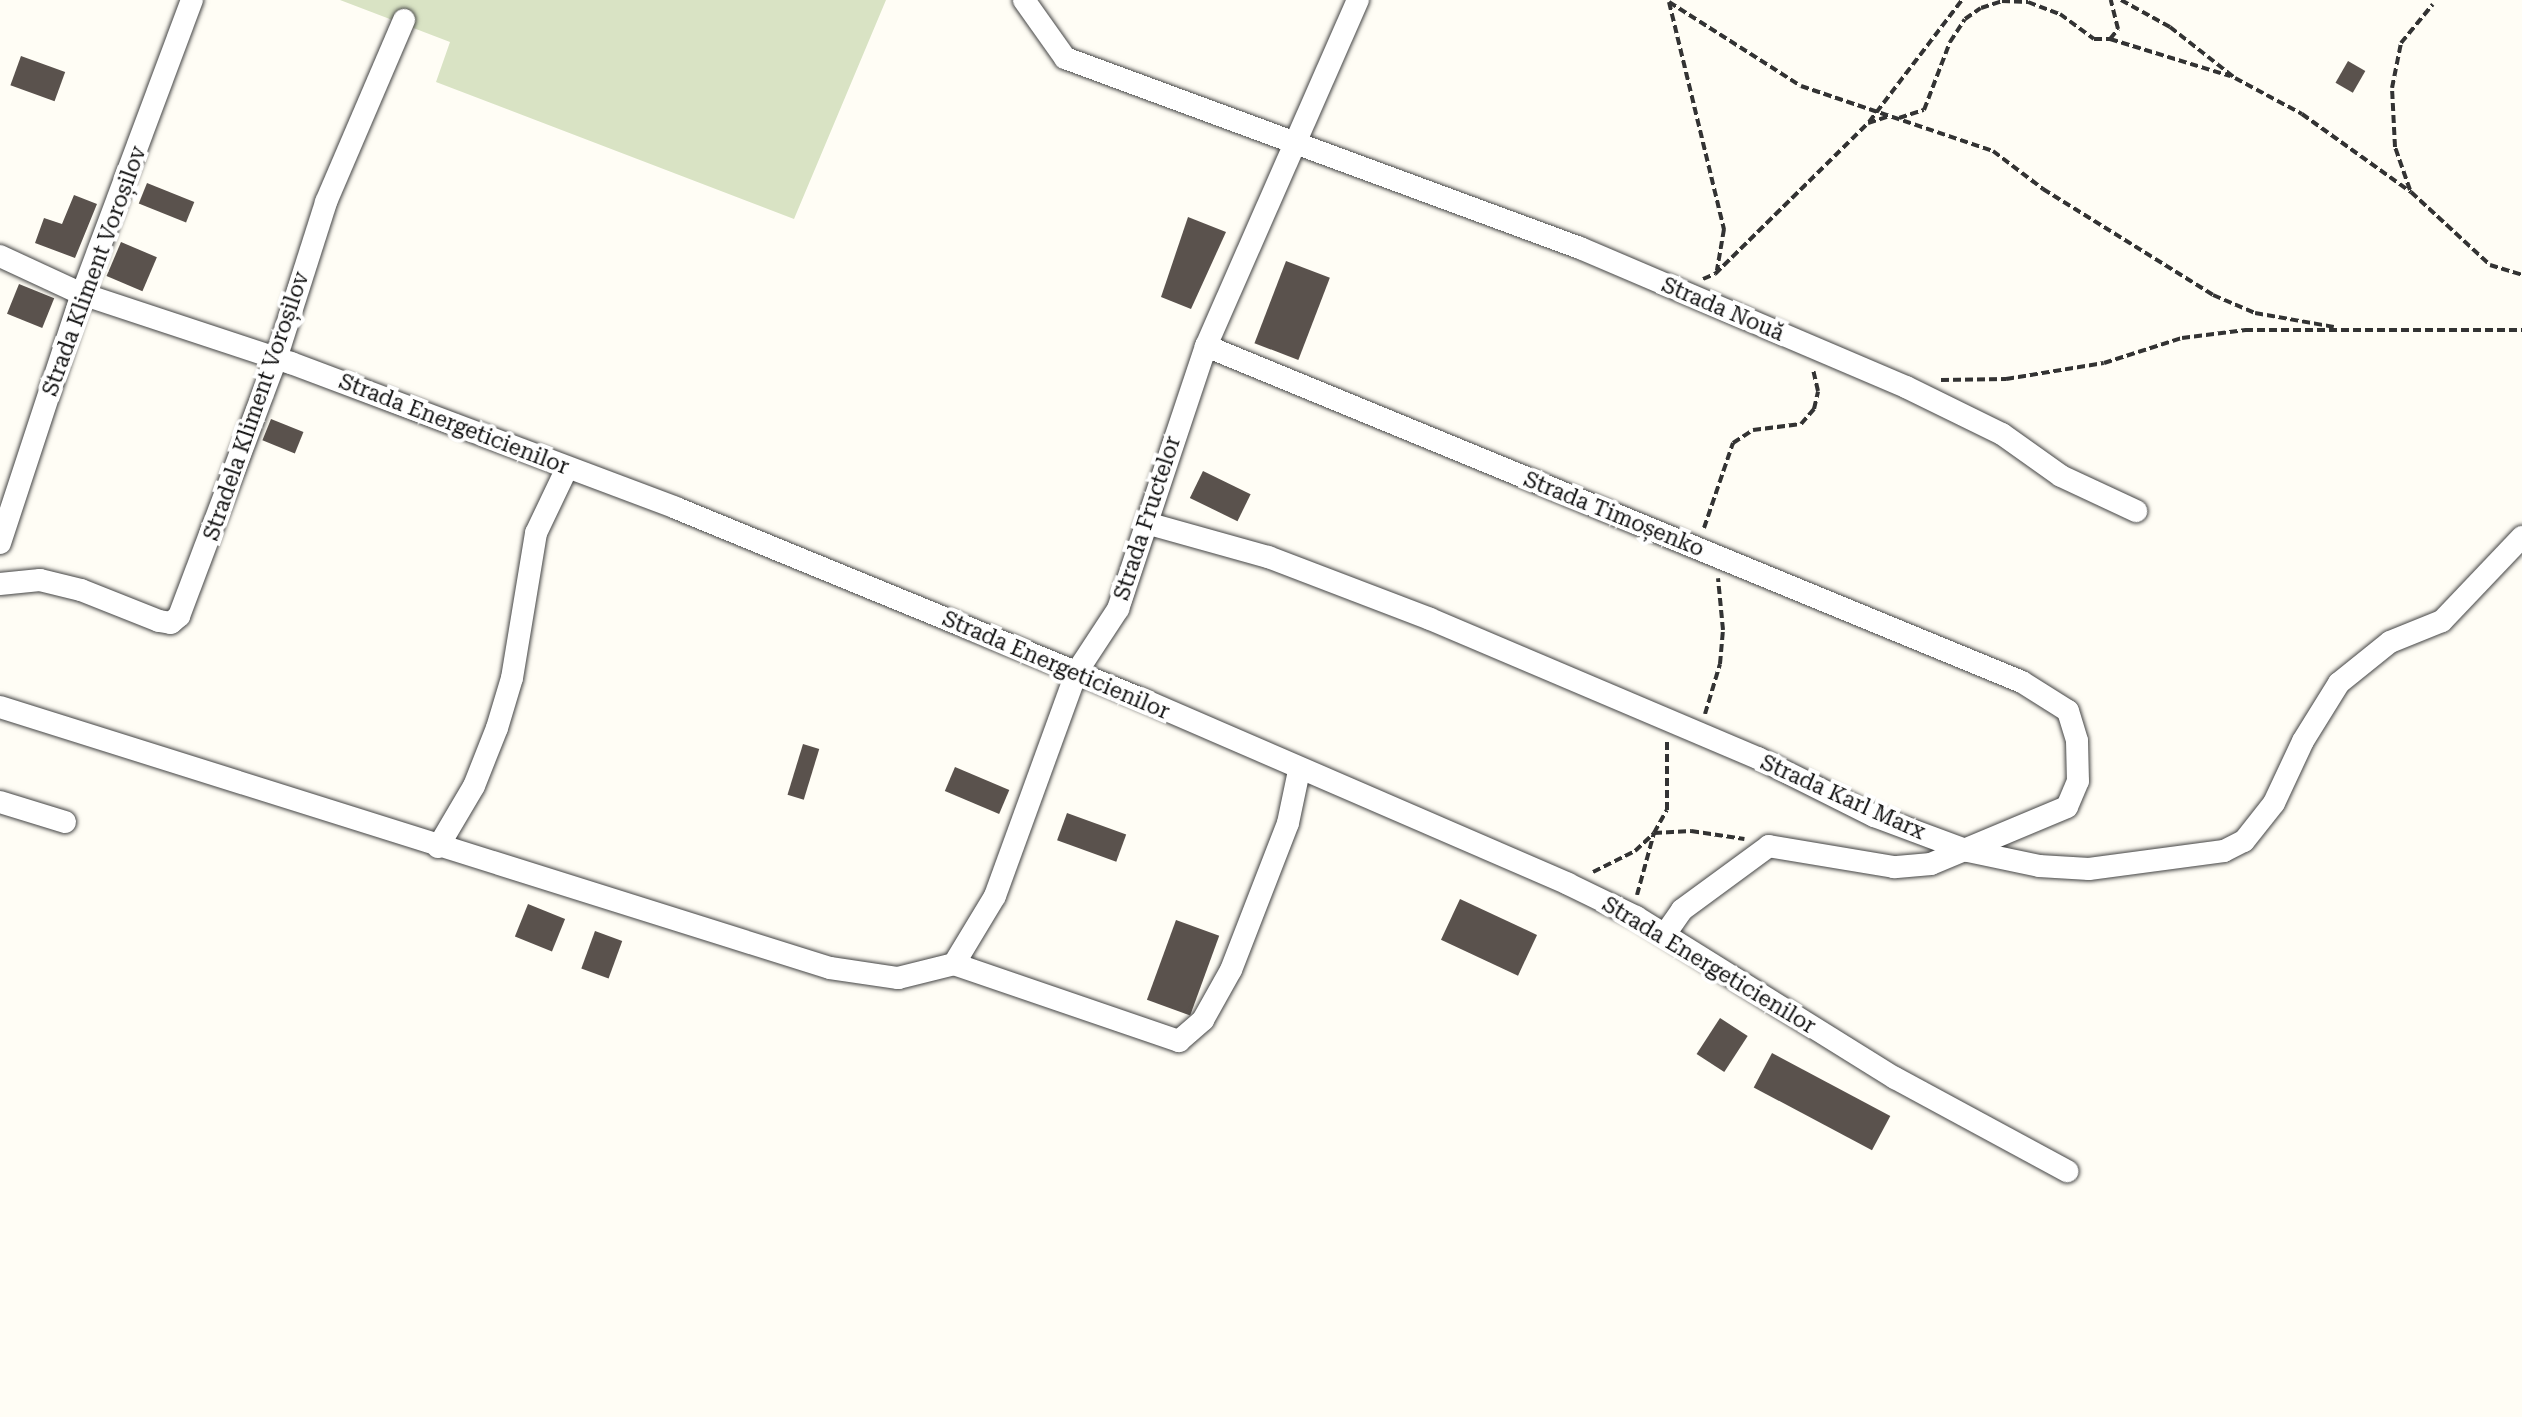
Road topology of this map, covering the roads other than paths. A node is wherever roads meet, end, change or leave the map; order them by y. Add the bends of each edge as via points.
1 (192, 0) edge
2 (1024, 0) edge
3 (1358, 0) edge
4 (404, 20) dead end
5 (1294, 140) junction
6 (0, 256) edge
7 (82, 294) junction
8 (1206, 346) junction
9 (276, 359) junction
10 (567, 468) junction
11 (2136, 511) dead end
12 (1150, 524) junction
13 (2522, 537) edge
14 (0, 543) edge
15 (0, 584) edge
16 (1076, 673) junction
17 (0, 707) edge
18 (1299, 771) junction
19 (0, 802) edge
20 (65, 822) dead end
21 (438, 847) junction
22 (1968, 851) junction
23 (1665, 934) junction
24 (954, 964) junction
25 (2067, 1171) dead end

1 - 7 street, Strada Kliment Voroșilov
2 - 5 street via 1065,58
3 - 5 street, Strada Fructelor
4 - 9 street, Stradela Kliment Voroșilov via 326,202
5 - 8 street, Strada Fructelor
5 - 11 street, Strada Nouă via 1791,338 2002,434 2061,476
6 - 7 street, Strada Energeticienilor
7 - 9 street, Strada Energeticienilor
7 - 14 street, Strada Kliment Voroșilov
8 - 12 street, Strada Fructelor
8 - 22 street, Strada Timoșenko via 2022,682 2068,711 2077,741 2078,781 2067,807
9 - 10 street, Strada Energeticienilor
9 - 15 street, Stradela Kliment Voroșilov via 193,583 171,623 40,580
10 - 16 street, Strada Energeticienilor
10 - 21 street via 536,533 512,678 497,728 474,786
12 - 16 street, Strada Fructelor via 1118,609
12 - 22 street, Strada Karl Marx via 1268,557 1652,712 1874,816
13 - 22 street, Strada Karl Marx via 2442,621 2390,642 2339,683 2303,741 2274,803 2244,841 2224,851 2089,869 2039,866
16 - 18 street, Strada Energeticienilor
16 - 24 street, Strada Fructelor via 995,896 975,937
17 - 21 street
18 - 23 street, Strada Energeticienilor via 1568,884
18 - 24 street via 1288,823 1231,970 1203,1020 1179,1041
19 - 20 street
21 - 24 street via 830,968 898,978
22 - 23 street, Strada Timoșenko via 1931,864 1894,867 1769,846 1682,910
23 - 25 street, Strada Energeticienilor via 1895,1078

